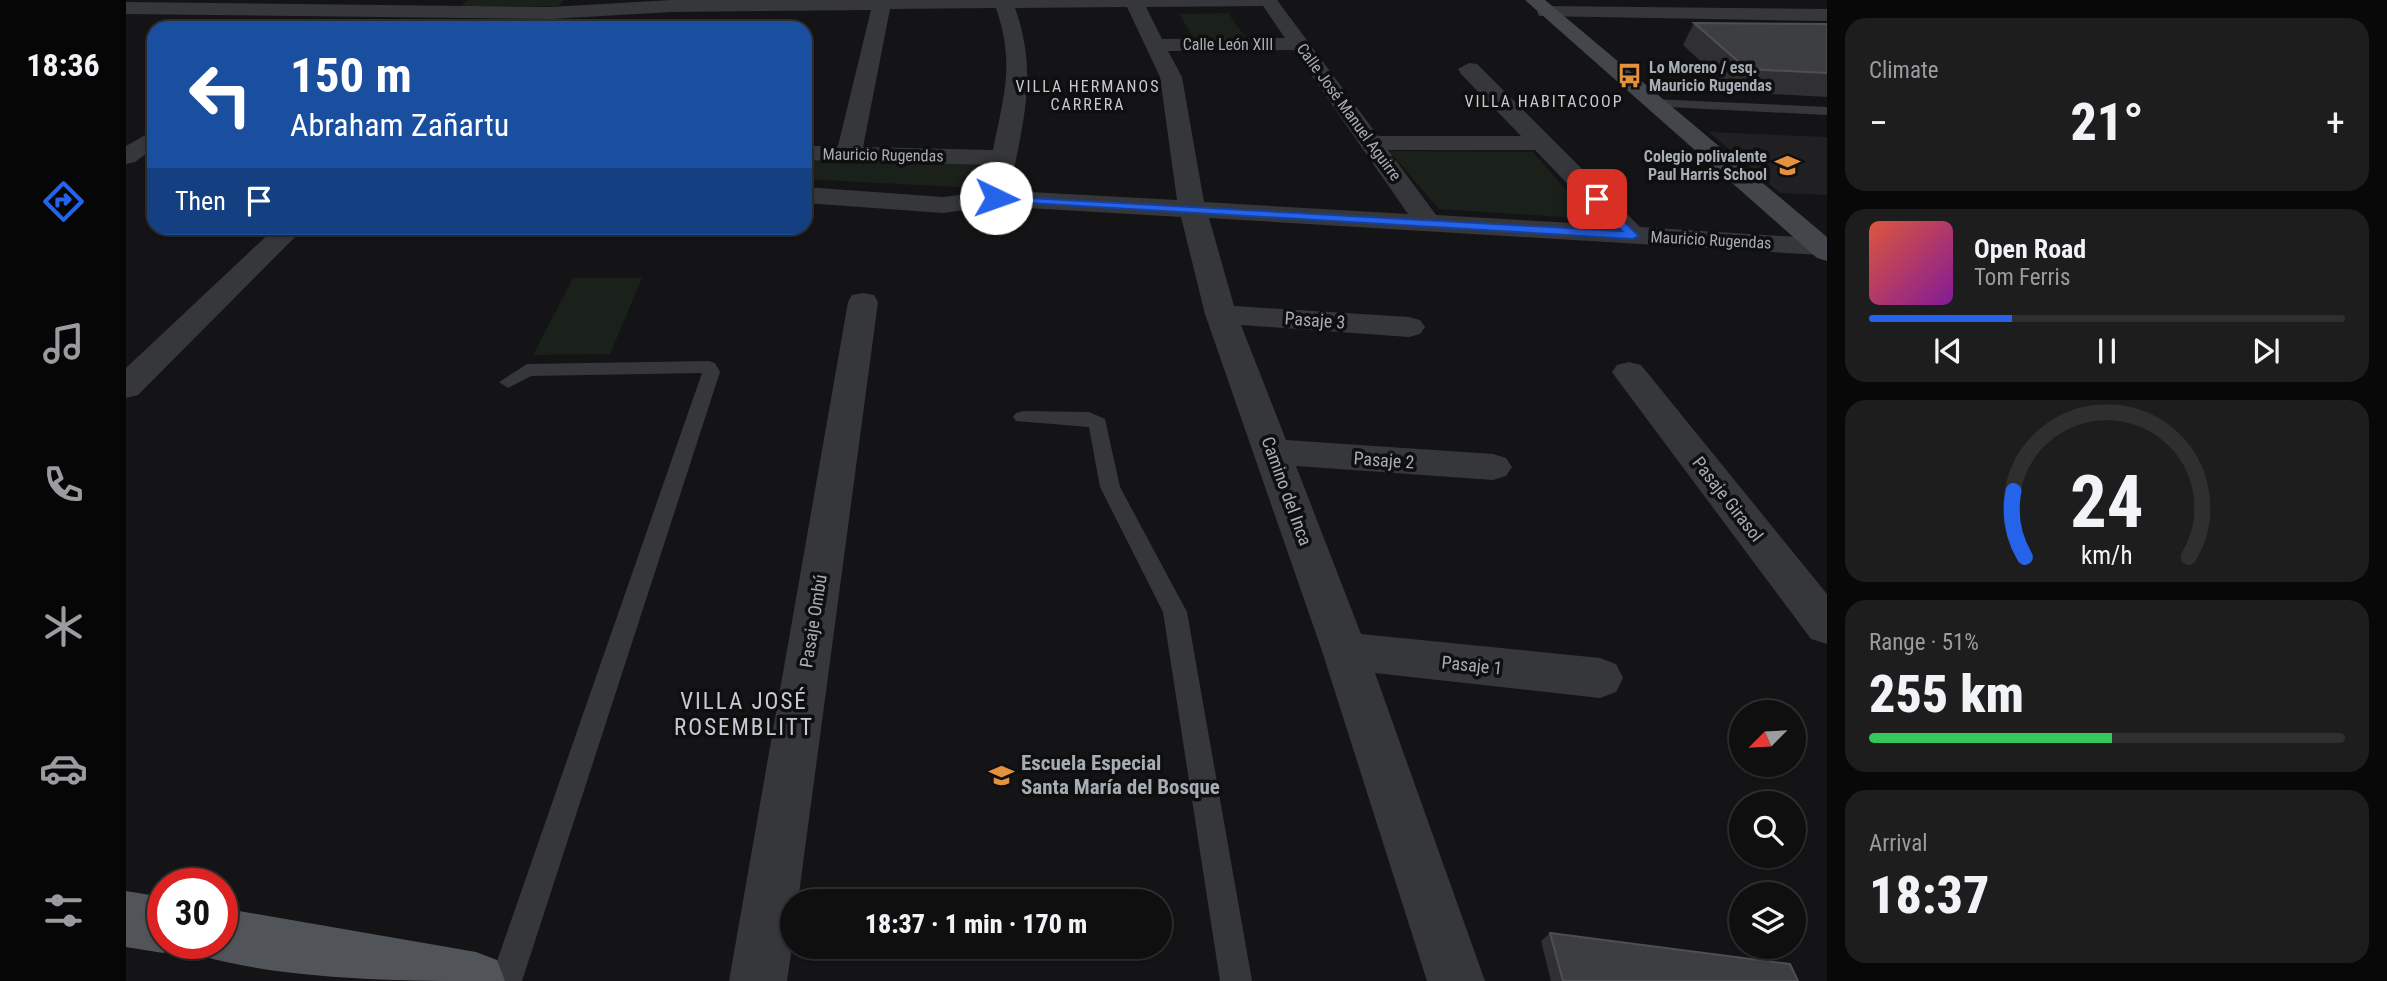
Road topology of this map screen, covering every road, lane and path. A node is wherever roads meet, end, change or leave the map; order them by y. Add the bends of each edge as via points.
1 (569, 0) edge
2 (1266, 0) edge
3 (1674, 0) edge
4 (1776, 0) edge
5 (1133, 1) edge
6 (945, 2) edge
7 (756, 3) edge
8 (1004, 3) junction
9 (882, 4) junction
10 (461, 6) edge
11 (1540, 6) edge
12 (126, 8) edge
13 (492, 12) junction
14 (551, 13) junction
15 (1695, 14) junction
16 (1802, 15) junction
17 (1827, 15) edge
18 (474, 21) edge
19 (536, 21) edge
20 (747, 21) edge
21 (1300, 44) junction
22 (1157, 45) junction
23 (1469, 69) dead end
24 (1651, 103) junction
25 (1827, 111) edge
26 (147, 142) edge
27 (1372, 143) junction
28 (1543, 144) junction
29 (812, 153) edge
30 (849, 154) junction
31 (126, 157) edge
32 (1004, 158) junction
33 (812, 196) edge
34 (996, 198) junction
35 (1192, 208) junction
36 (1428, 223) junction
37 (283, 235) edge
38 (1633, 236) junction
39 (1824, 249) edge
40 (863, 302) dead end
41 (1221, 314) junction
42 (1409, 327) dead end
43 (1629, 372) dead end
44 (508, 382) dead end
45 (126, 387) edge
46 (1023, 417) dead end
47 (1274, 452) junction
48 (1493, 467) dead end
49 (1827, 626) edge
50 (1345, 651) junction
51 (1600, 678) dead end
52 (126, 919) edge
53 (147, 922) edge
54 (238, 939) edge
55 (1465, 980) edge
56 (475, 981) edge
57 (506, 981) edge
58 (758, 981) edge
59 (1236, 981) edge

1 - 14 street
2 - 5 street
2 - 21 street, Calle José Manuel Aguirre
3 - 15 street
4 - 16 street
5 - 8 street
5 - 22 street, Camino del Inca
6 - 8 street
6 - 9 street
7 - 9 street
7 - 14 street
7 - 20 street
8 - 32 street via 1016,38 1019,75
9 - 30 street
10 - 12 street
10 - 13 street
11 - 15 street
11 - 24 street
13 - 14 street
13 - 18 street
14 - 19 street
15 - 16 street
16 - 17 street
21 - 22 street, Calle León XIII
21 - 27 street, Calle José Manuel Aguirre
22 - 35 street, Camino del Inca via 1175,93 1180,156
23 - 28 street
24 - 25 lane
24 - 39 street
26 - 31 street
27 - 28 street
27 - 36 street, Calle José Manuel Aguirre
28 - 38 street
29 - 30 street, Mauricio Rugendas
30 - 32 street, Mauricio Rugendas
32 - 34 street
33 - 34 street, Mauricio Rugendas via 943,205
34 - 35 street, Mauricio Rugendas
35 - 36 street, Mauricio Rugendas
35 - 41 street, Camino del Inca
36 - 38 street, Mauricio Rugendas
37 - 45 street
38 - 39 street, Mauricio Rugendas
40 - 58 street, Pasaje Ombú
41 - 42 street, Pasaje 3
41 - 47 street, Camino del Inca
43 - 49 street, Pasaje Girasol
44 - 57 lane via 527,370 709,367 711,372
46 - 59 lane via 1089,418 1098,424 1110,487 1175,612
47 - 48 street, Pasaje 2
47 - 50 street, Camino del Inca
50 - 51 street, Pasaje 1
50 - 55 street, Camino del Inca
52 - 53 main road
54 - 56 main road

